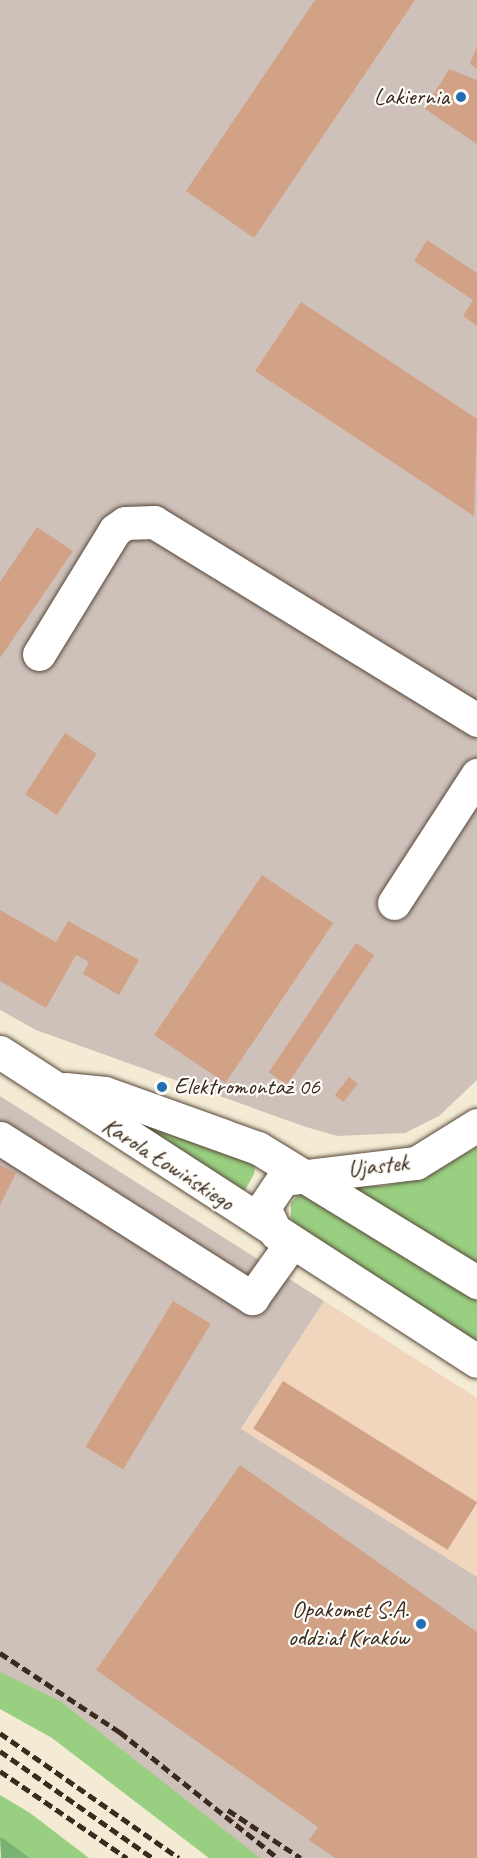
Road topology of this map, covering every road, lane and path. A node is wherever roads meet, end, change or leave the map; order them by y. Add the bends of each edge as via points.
1 (39, 654) dead end
2 (477, 720) edge
3 (477, 775) edge
4 (394, 903) dead end
5 (0, 1052) edge
6 (65, 1089) junction
7 (477, 1125) edge
8 (0, 1138) edge
9 (303, 1173) junction
10 (284, 1238) junction
11 (477, 1282) edge
12 (477, 1361) edge

1 - 2 street via 115,530 125,523 154,522
3 - 4 street
5 - 6 street, Karola Łowińskiego
6 - 9 street, Karola Łowińskiego via 105,1093 239,1139
6 - 10 street, Karola Łowińskiego via 98,1119
7 - 9 street, Ujastek via 416,1163
8 - 10 street via 252,1298
9 - 10 street, Karola Łowińskiego via 283,1179 267,1197 265,1216
9 - 11 street, Karola Łowińskiego
10 - 12 street, Karola Łowińskiego

